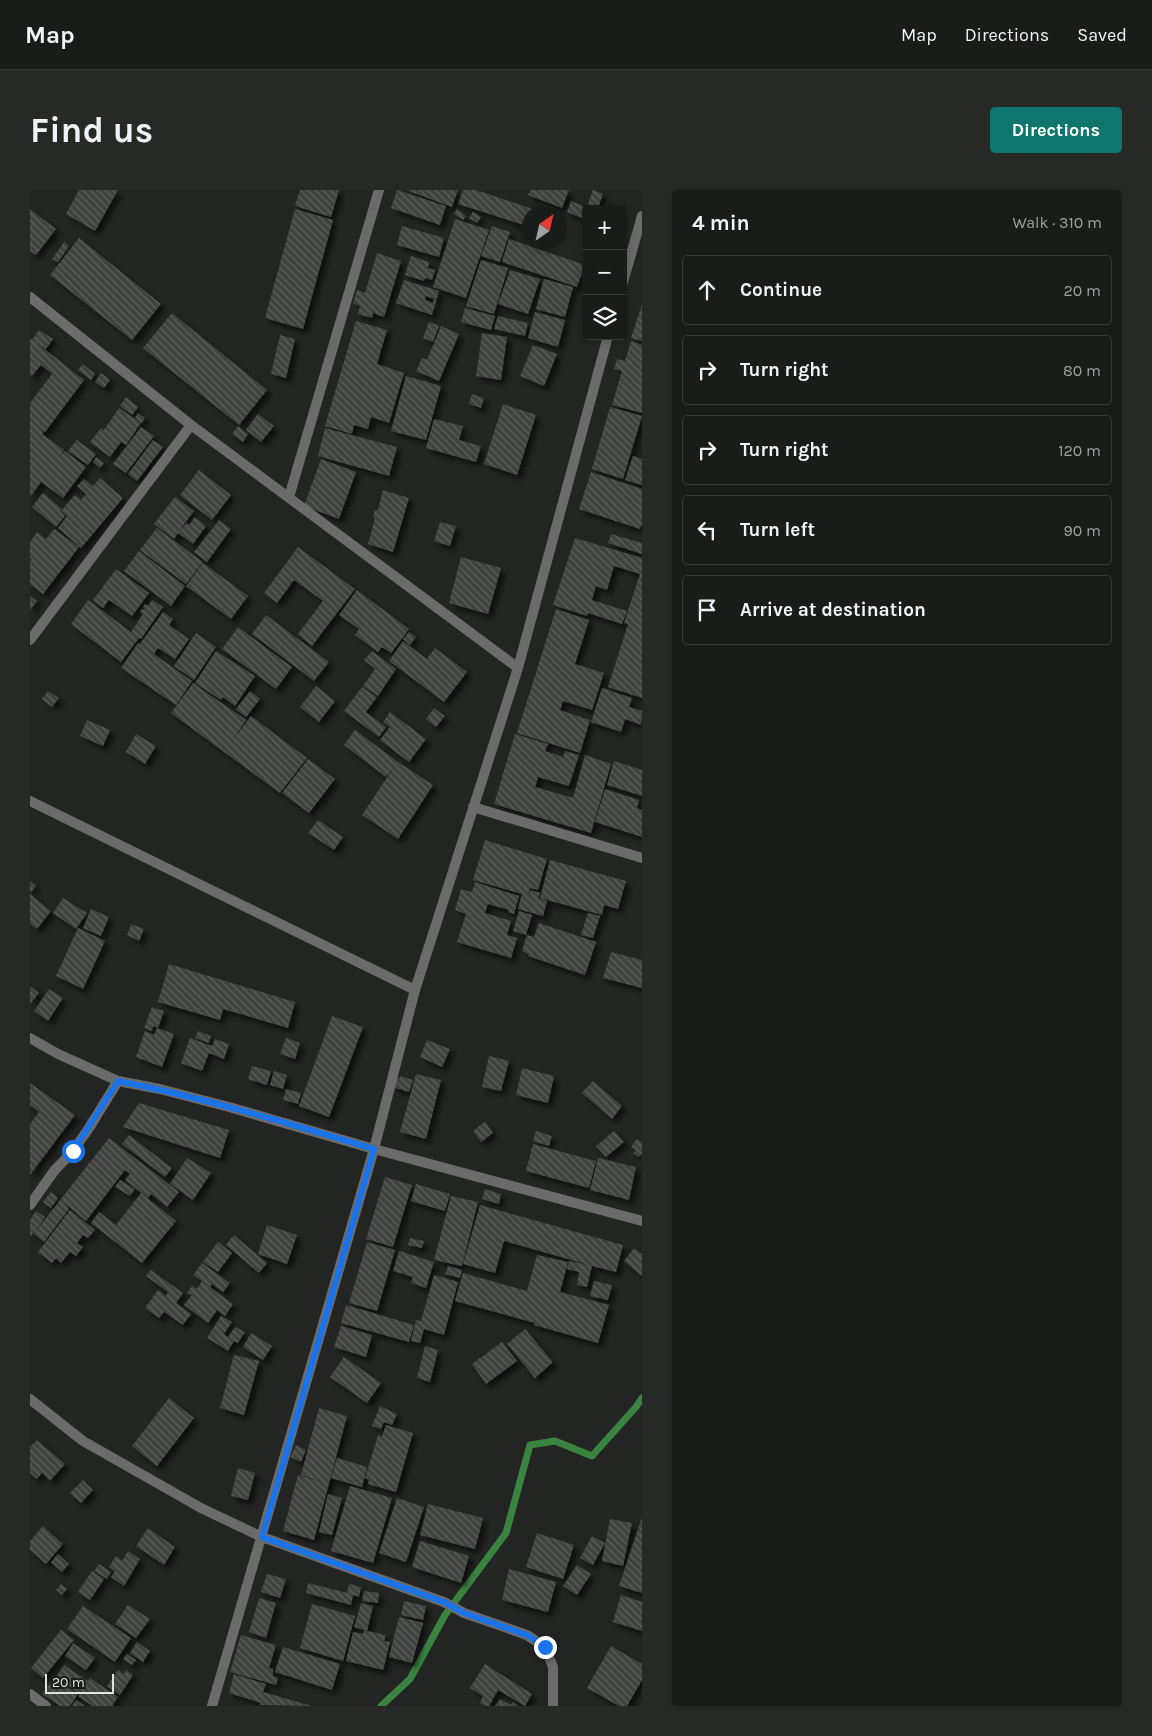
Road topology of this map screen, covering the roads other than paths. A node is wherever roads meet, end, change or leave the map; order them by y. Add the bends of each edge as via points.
1 (379, 190) edge
2 (642, 216) edge
3 (627, 268) edge
4 (30, 297) edge
5 (607, 340) edge
6 (191, 425) junction
7 (289, 497) junction
8 (30, 640) edge
9 (518, 668) junction
10 (30, 801) edge
11 (474, 808) junction
12 (642, 858) edge
13 (414, 990) junction
14 (30, 1038) edge
15 (118, 1081) junction
16 (374, 1149) junction
17 (30, 1205) edge
18 (642, 1221) edge
19 (30, 1399) edge
20 (262, 1537) junction
21 (30, 1694) edge
22 (46, 1706) edge
23 (212, 1706) edge
24 (554, 1706) edge

1 - 7 street
2 - 3 street
4 - 6 street
5 - 9 street
6 - 7 street
6 - 8 street
7 - 9 street
9 - 11 street
10 - 13 street
11 - 12 street
11 - 13 street
13 - 16 street
14 - 15 street
15 - 16 street via 230,1107
15 - 17 street via 73,1151
16 - 18 street
16 - 20 street
19 - 20 street via 83,1441 201,1508
20 - 23 street
20 - 24 street via 527,1635 545,1647 553,1667
21 - 22 street

